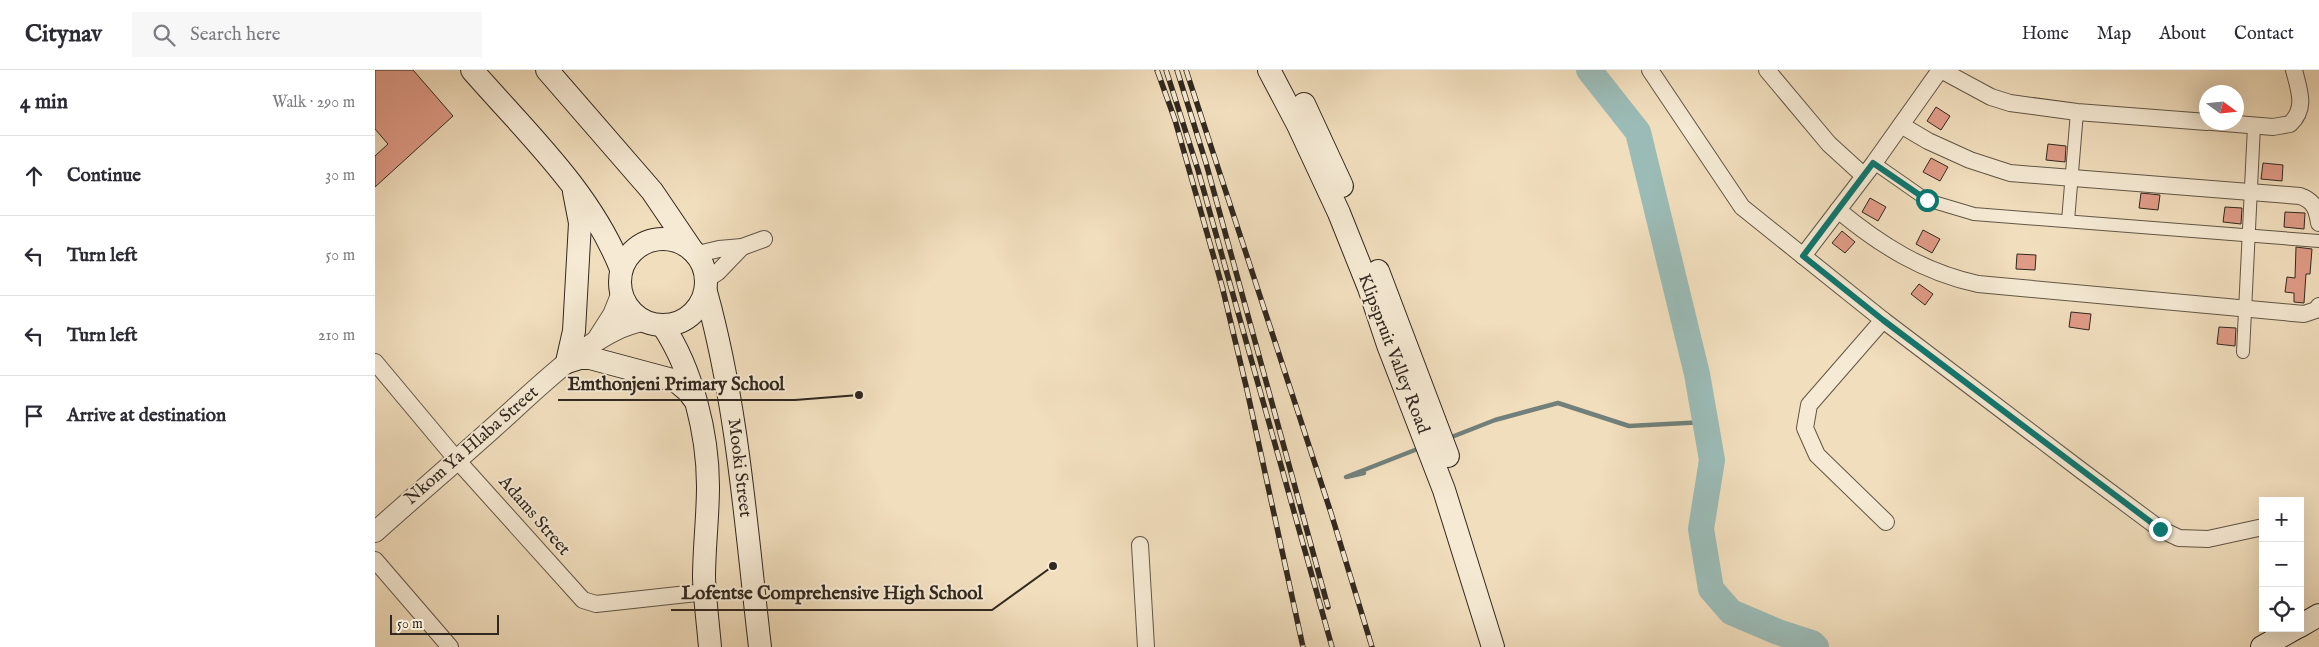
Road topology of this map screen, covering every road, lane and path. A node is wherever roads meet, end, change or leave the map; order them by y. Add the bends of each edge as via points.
1 (472, 70) edge
2 (547, 70) edge
3 (1269, 70) edge
4 (1286, 70) edge
5 (1650, 70) edge
6 (1767, 70) edge
7 (1941, 70) edge
8 (2294, 70) edge
9 (2077, 112) junction
10 (2199, 121) edge
11 (2244, 125) edge
12 (1901, 126) junction
13 (2254, 126) junction
14 (1868, 169) junction
15 (2072, 178) junction
16 (573, 187) junction
17 (2251, 192) junction
18 (1838, 210) junction
19 (2069, 222) junction
20 (2319, 223) edge
21 (2249, 236) junction
22 (764, 239) dead end
23 (2319, 241) edge
24 (742, 248) junction
25 (695, 252) junction
26 (1803, 256) junction
27 (621, 269) junction
28 (706, 286) junction
29 (621, 295) junction
30 (2319, 306) edge
31 (2245, 307) junction
32 (1883, 320) junction
33 (653, 324) junction
34 (594, 344) junction
35 (2243, 352) dead end
36 (375, 362) edge
37 (567, 362) junction
38 (694, 399) junction
39 (1420, 403) junction
40 (457, 460) junction
41 (1451, 488) junction
42 (1886, 522) dead end
43 (2259, 528) edge
44 (375, 532) edge
45 (1140, 545) dead end
46 (375, 560) edge
47 (705, 592) junction
48 (2319, 616) edge
49 (2304, 624) edge
50 (2289, 632) edge
51 (451, 647) edge
52 (711, 647) edge
53 (760, 647) edge
54 (1146, 647) edge
55 (1493, 647) edge
56 (1508, 647) edge
57 (2263, 647) edge

1 - 16 main road
2 - 25 main road via 657,199
3 - 39 main road, Klipspruit Valley Road via 1339,213 1388,344
4 - 39 main road, Klipspruit Valley Road via 1323,141 1369,247
5 - 26 street via 1735,199
6 - 14 street via 1829,144
7 - 9 street via 2003,101
7 - 12 street
8 - 13 street via 2301,103 2297,115 2290,124
9 - 10 street
9 - 15 street
11 - 13 street
12 - 14 street
12 - 15 street via 1987,167 2010,173
13 - 17 street
14 - 18 street
14 - 19 street via 1945,207 1974,214
15 - 17 street
15 - 19 street
16 - 27 main road via 611,242
16 - 37 main road via 580,223 573,342
17 - 20 street via 2307,198 2317,210
17 - 21 street
18 - 26 street
18 - 31 street via 1909,260 1953,279 2003,287
19 - 21 street
21 - 23 street
21 - 31 street
22 - 24 street
24 - 25 street
24 - 28 street
25 - 27 main road via 684,244 666,239 647,242 631,252
25 - 28 main road
26 - 32 street
27 - 29 main road
28 - 33 main road via 698,308 691,315 678,323
28 - 53 main road, Mooki Street via 718,334 738,452
29 - 33 main road via 630,310
29 - 34 street, Nkom Ya Hlaba Street
30 - 31 street via 2304,314
31 - 35 street
32 - 42 street via 1809,405 1805,428 1821,460
32 - 43 street via 2167,533 2195,540
33 - 34 street, Nkom Ya Hlaba Street via 632,323
33 - 38 main road, Mooki Street via 683,362
34 - 37 street, Nkom Ya Hlaba Street
36 - 40 street, Adams Street
37 - 38 main road via 590,358 666,377 682,384
37 - 40 street, Nkom Ya Hlaba Street
38 - 47 main road, Mooki Street via 707,472
39 - 41 main road, Klipspruit Valley Road
40 - 44 street, Nkom Ya Hlaba Street
40 - 47 street, Adams Street via 578,596 587,602 596,604
41 - 55 main road, Klipspruit Valley Road
41 - 56 main road, Klipspruit Valley Road
45 - 54 street
46 - 51 street
47 - 52 main road, Mooki Street
48 - 49 main road
50 - 57 main road

